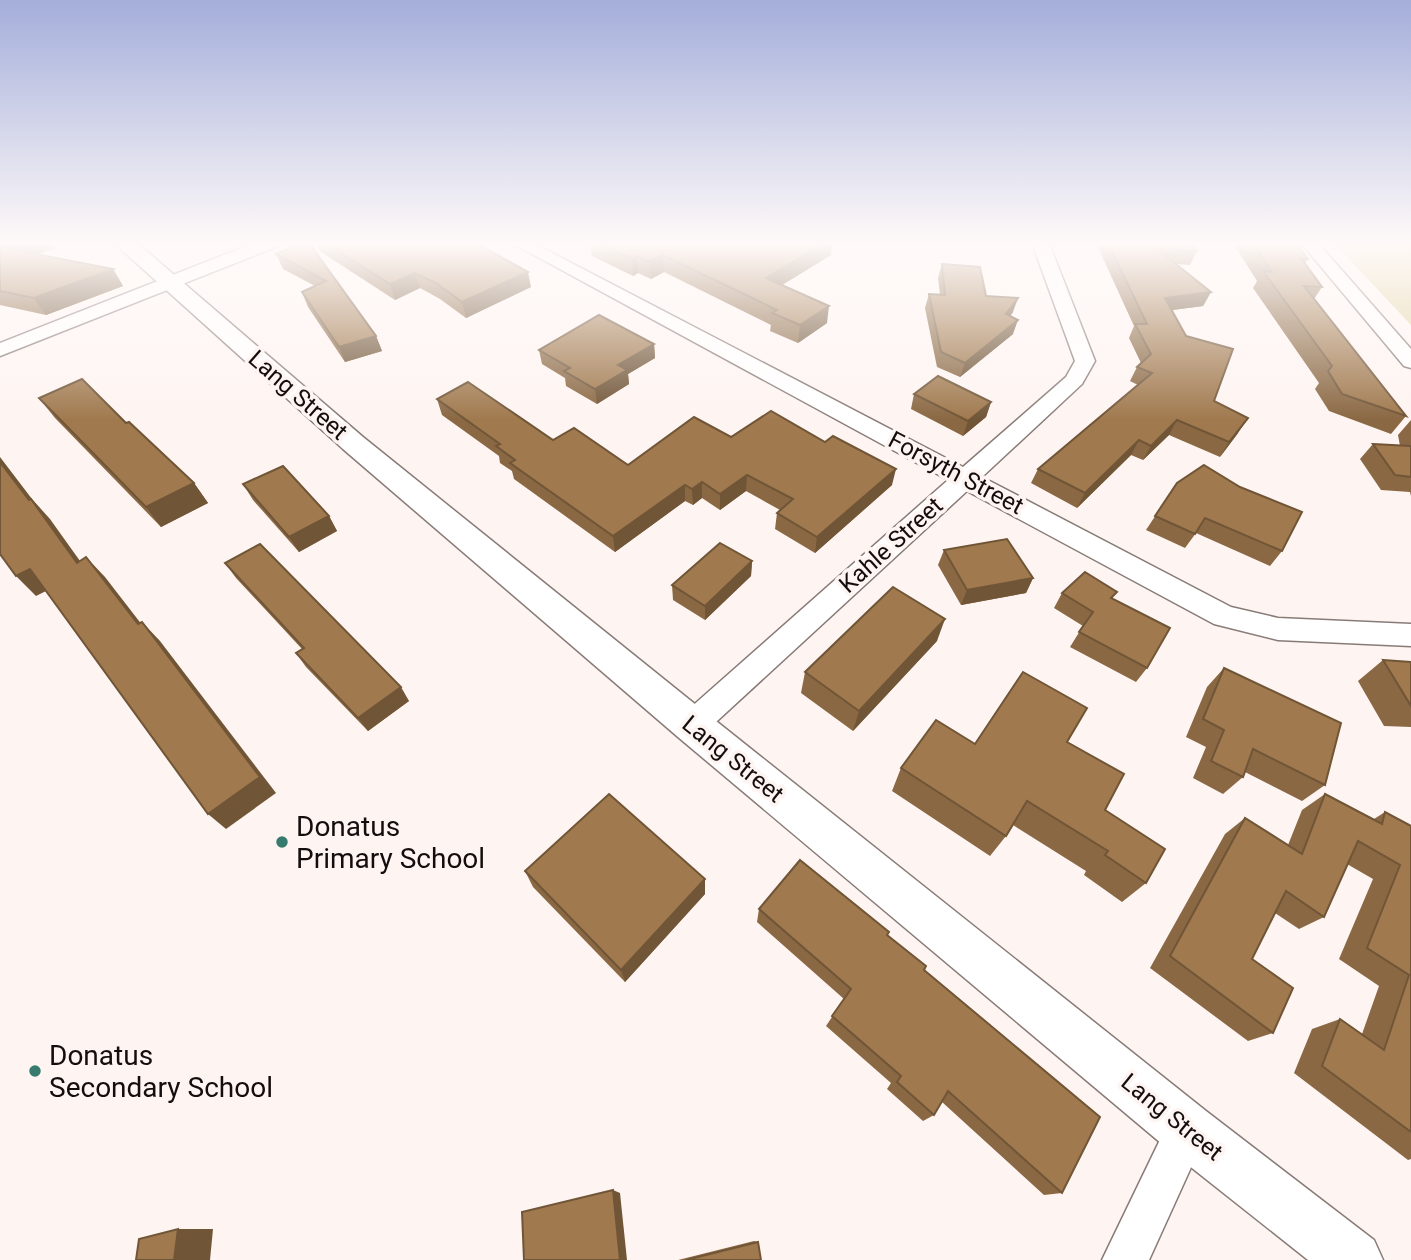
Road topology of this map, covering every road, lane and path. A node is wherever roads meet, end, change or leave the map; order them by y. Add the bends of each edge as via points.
1 (118, 302) edge
2 (193, 302) edge
3 (631, 302) edge
4 (1062, 302) edge
5 (1359, 302) edge
6 (0, 350) edge
7 (1411, 362) edge
8 (965, 478) junction
9 (1411, 635) edge
10 (692, 726) junction
11 (1187, 1130) junction
12 (1125, 1260) edge
13 (1354, 1260) edge

1 - 6 street
2 - 10 street, Lang Street via 353,443
3 - 8 street, Forsyth Street
4 - 8 street, Kahle Street via 1085,361 1075,380
5 - 7 street
8 - 9 street, Forsyth Street via 1224,616 1278,629
8 - 10 street, Kahle Street
10 - 11 street, Lang Street
11 - 12 street
11 - 13 street, Lang Street

